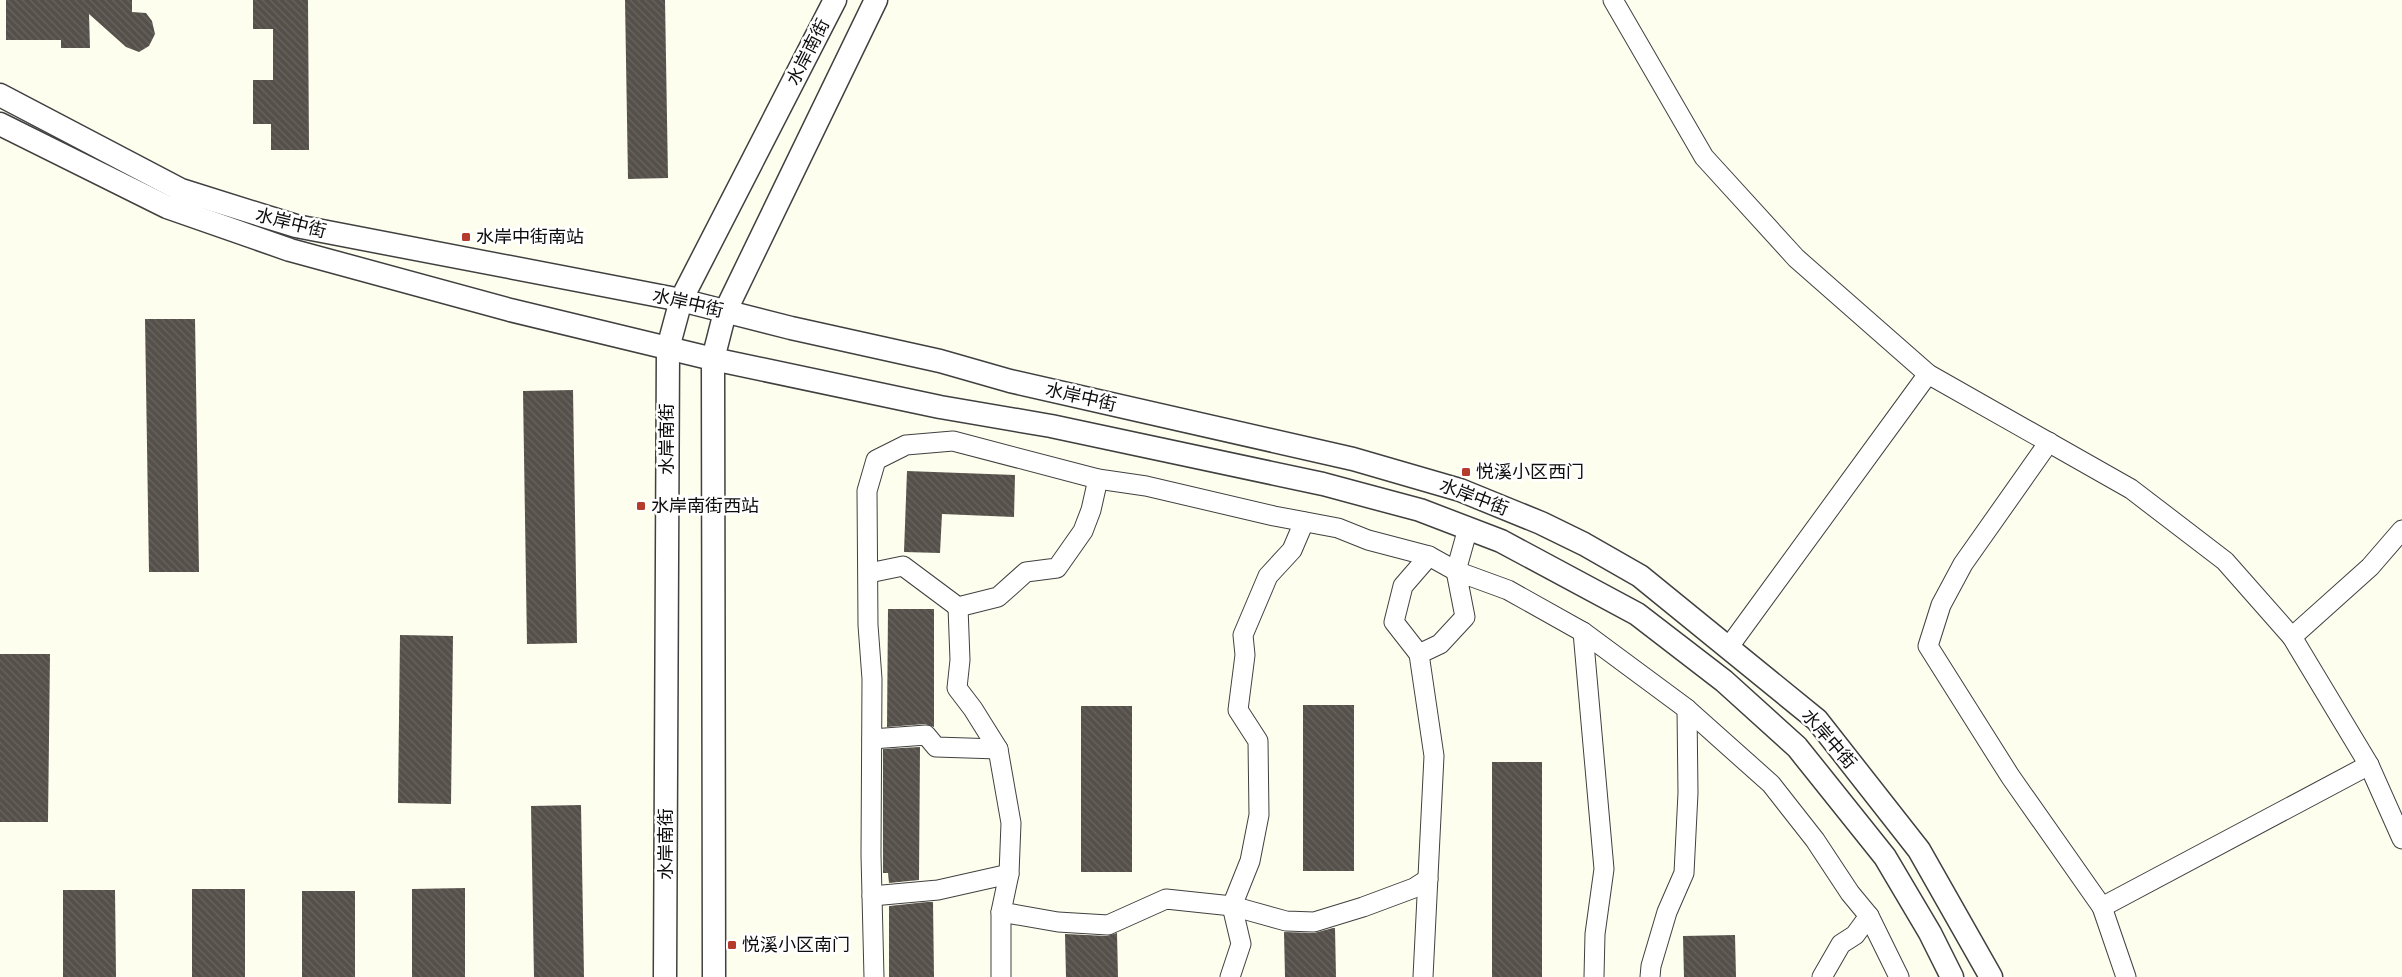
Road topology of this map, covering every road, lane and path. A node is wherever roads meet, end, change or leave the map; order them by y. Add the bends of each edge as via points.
1 (835, 0) edge
2 (876, 0) edge
3 (1613, 0) edge
4 (0, 95) edge
5 (0, 124) edge
6 (681, 300) junction
7 (725, 312) junction
8 (668, 348) junction
9 (713, 359) junction
10 (1928, 374) junction
11 (2049, 442) junction
12 (1098, 479) junction
13 (1304, 522) junction
14 (1468, 528) junction
15 (2402, 530) edge
16 (1429, 556) junction
17 (1456, 571) junction
18 (869, 573) junction
19 (958, 607) junction
20 (1584, 632) junction
21 (2292, 637) junction
22 (1728, 648) junction
23 (1419, 654) junction
24 (1687, 709) junction
25 (872, 739) junction
26 (998, 749) junction
27 (2369, 765) junction
28 (2402, 839) edge
29 (1009, 874) junction
30 (1428, 879) junction
31 (872, 896) junction
32 (1232, 906) junction
33 (2102, 907) junction
34 (1001, 912) junction
35 (1869, 916) junction
36 (666, 977) edge
37 (714, 977) edge
38 (874, 977) edge
39 (1001, 977) edge
40 (1230, 977) edge
41 (1423, 977) edge
42 (1594, 977) edge
43 (1650, 977) edge
44 (1822, 977) edge
45 (1899, 977) edge
46 (1952, 977) edge
47 (1991, 977) edge
48 (2126, 977) edge

1 - 6 street, 水岸南街
2 - 7 street
3 - 10 street via 1704,157 1796,258
4 - 6 street, 水岸中街 via 181,190 238,209 296,226
5 - 8 street, 水岸中街 via 167,208 232,232 510,310
6 - 7 street, 水岸中街
6 - 8 street, 水岸南街
7 - 9 street
7 - 22 street, 水岸中街 via 1354,459 1460,490 1541,523 1640,576
8 - 9 street, 水岸中街
8 - 36 street, 水岸南街
9 - 14 street, 水岸中街 via 1323,484 1420,510
9 - 37 street
10 - 11 street
10 - 22 street
11 - 21 street via 2131,489 2225,561
11 - 33 street via 1963,564 1941,604 1928,646 2010,776
12 - 13 street via 1146,486
12 - 18 street via 953,441 906,445 876,460 867,491
12 - 19 street via 1083,531 1057,568 1026,572 998,597
13 - 16 street via 1338,528 1368,540
13 - 32 street via 1292,550 1268,576 1243,635 1245,655 1238,710 1258,741 1260,815 1250,861
14 - 17 street
14 - 46 street, 水岸中街 via 1501,541 1637,614 1724,682 1797,747 1885,857
15 - 21 street via 2370,567
16 - 17 street
16 - 23 street via 1403,586 1394,622
17 - 20 street via 1508,590
17 - 23 street via 1465,617 1440,644
18 - 19 street via 903,566
18 - 25 street
19 - 26 street via 960,660 956,688
20 - 24 street
20 - 42 street via 1604,869 1595,934
21 - 27 street
22 - 47 street, 水岸中街 via 1816,720 1919,850
23 - 30 street via 1434,756
24 - 35 street via 1771,784
24 - 43 street via 1688,793 1684,873 1667,912
25 - 26 street via 926,735 936,747
25 - 31 street
26 - 29 street via 1011,823
27 - 28 street
27 - 33 street
29 - 31 street via 938,890
29 - 34 street
30 - 32 street via 1414,888 1363,908 1314,922 1286,920
30 - 41 street
31 - 38 street
32 - 34 street via 1166,899 1108,926 1058,922
32 - 40 street via 1242,944
33 - 48 street
34 - 39 street
35 - 44 street via 1854,935 1841,944
35 - 45 street

